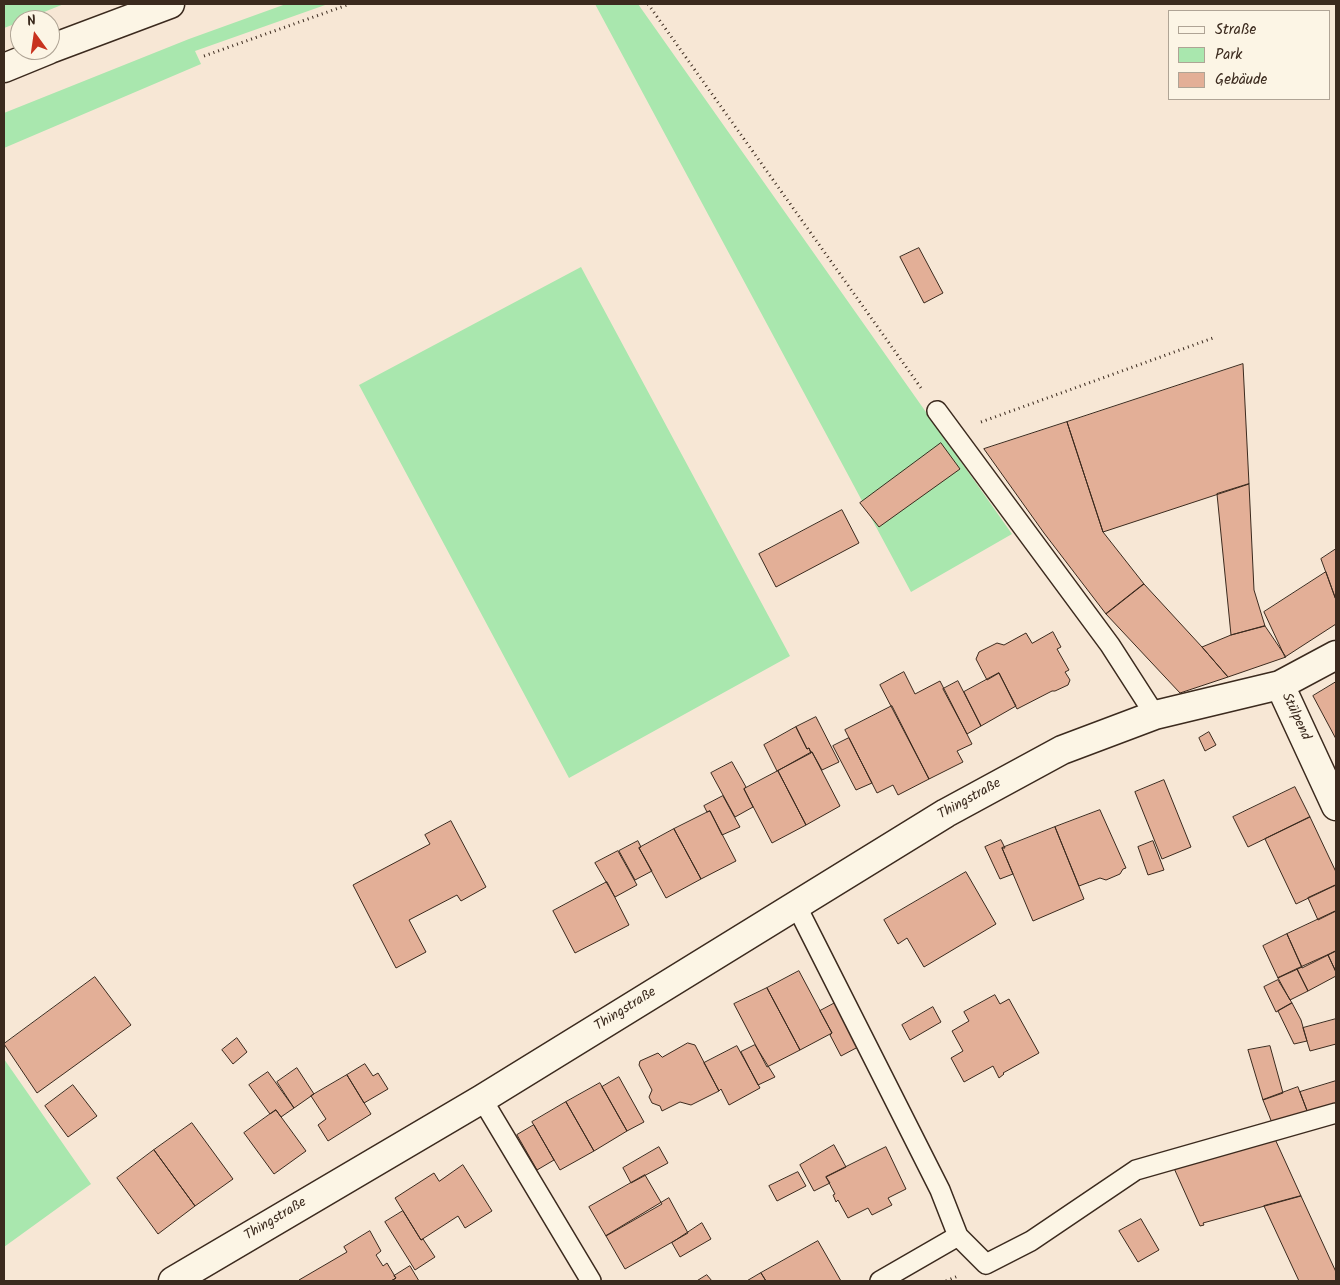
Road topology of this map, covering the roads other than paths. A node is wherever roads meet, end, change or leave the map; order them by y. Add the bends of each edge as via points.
1 (170, 4) edge
2 (60, 46) edge
3 (24, 60) edge
4 (4, 68) edge
5 (937, 411) road end
6 (1336, 655) edge
7 (1280, 685) junction
8 (1154, 715) junction
9 (1336, 806) edge
10 (796, 905) junction
11 (482, 1099) junction
12 (1336, 1113) edge
13 (958, 1236) junction
14 (173, 1281) edge
15 (591, 1281) edge
16 (880, 1281) edge

1 - 2 street
3 - 4 street
5 - 8 lane via 1110,645
6 - 7 street, Stülpend
7 - 8 street, Thingstraße
7 - 9 street, Stülpend
8 - 10 street, Thingstraße via 1062,750 946,813
10 - 11 street, Thingstraße
10 - 13 lane via 940,1190
11 - 14 street, Thingstraße
11 - 15 lane
12 - 13 lane via 1136,1170 1031,1241 986,1264
13 - 16 lane

